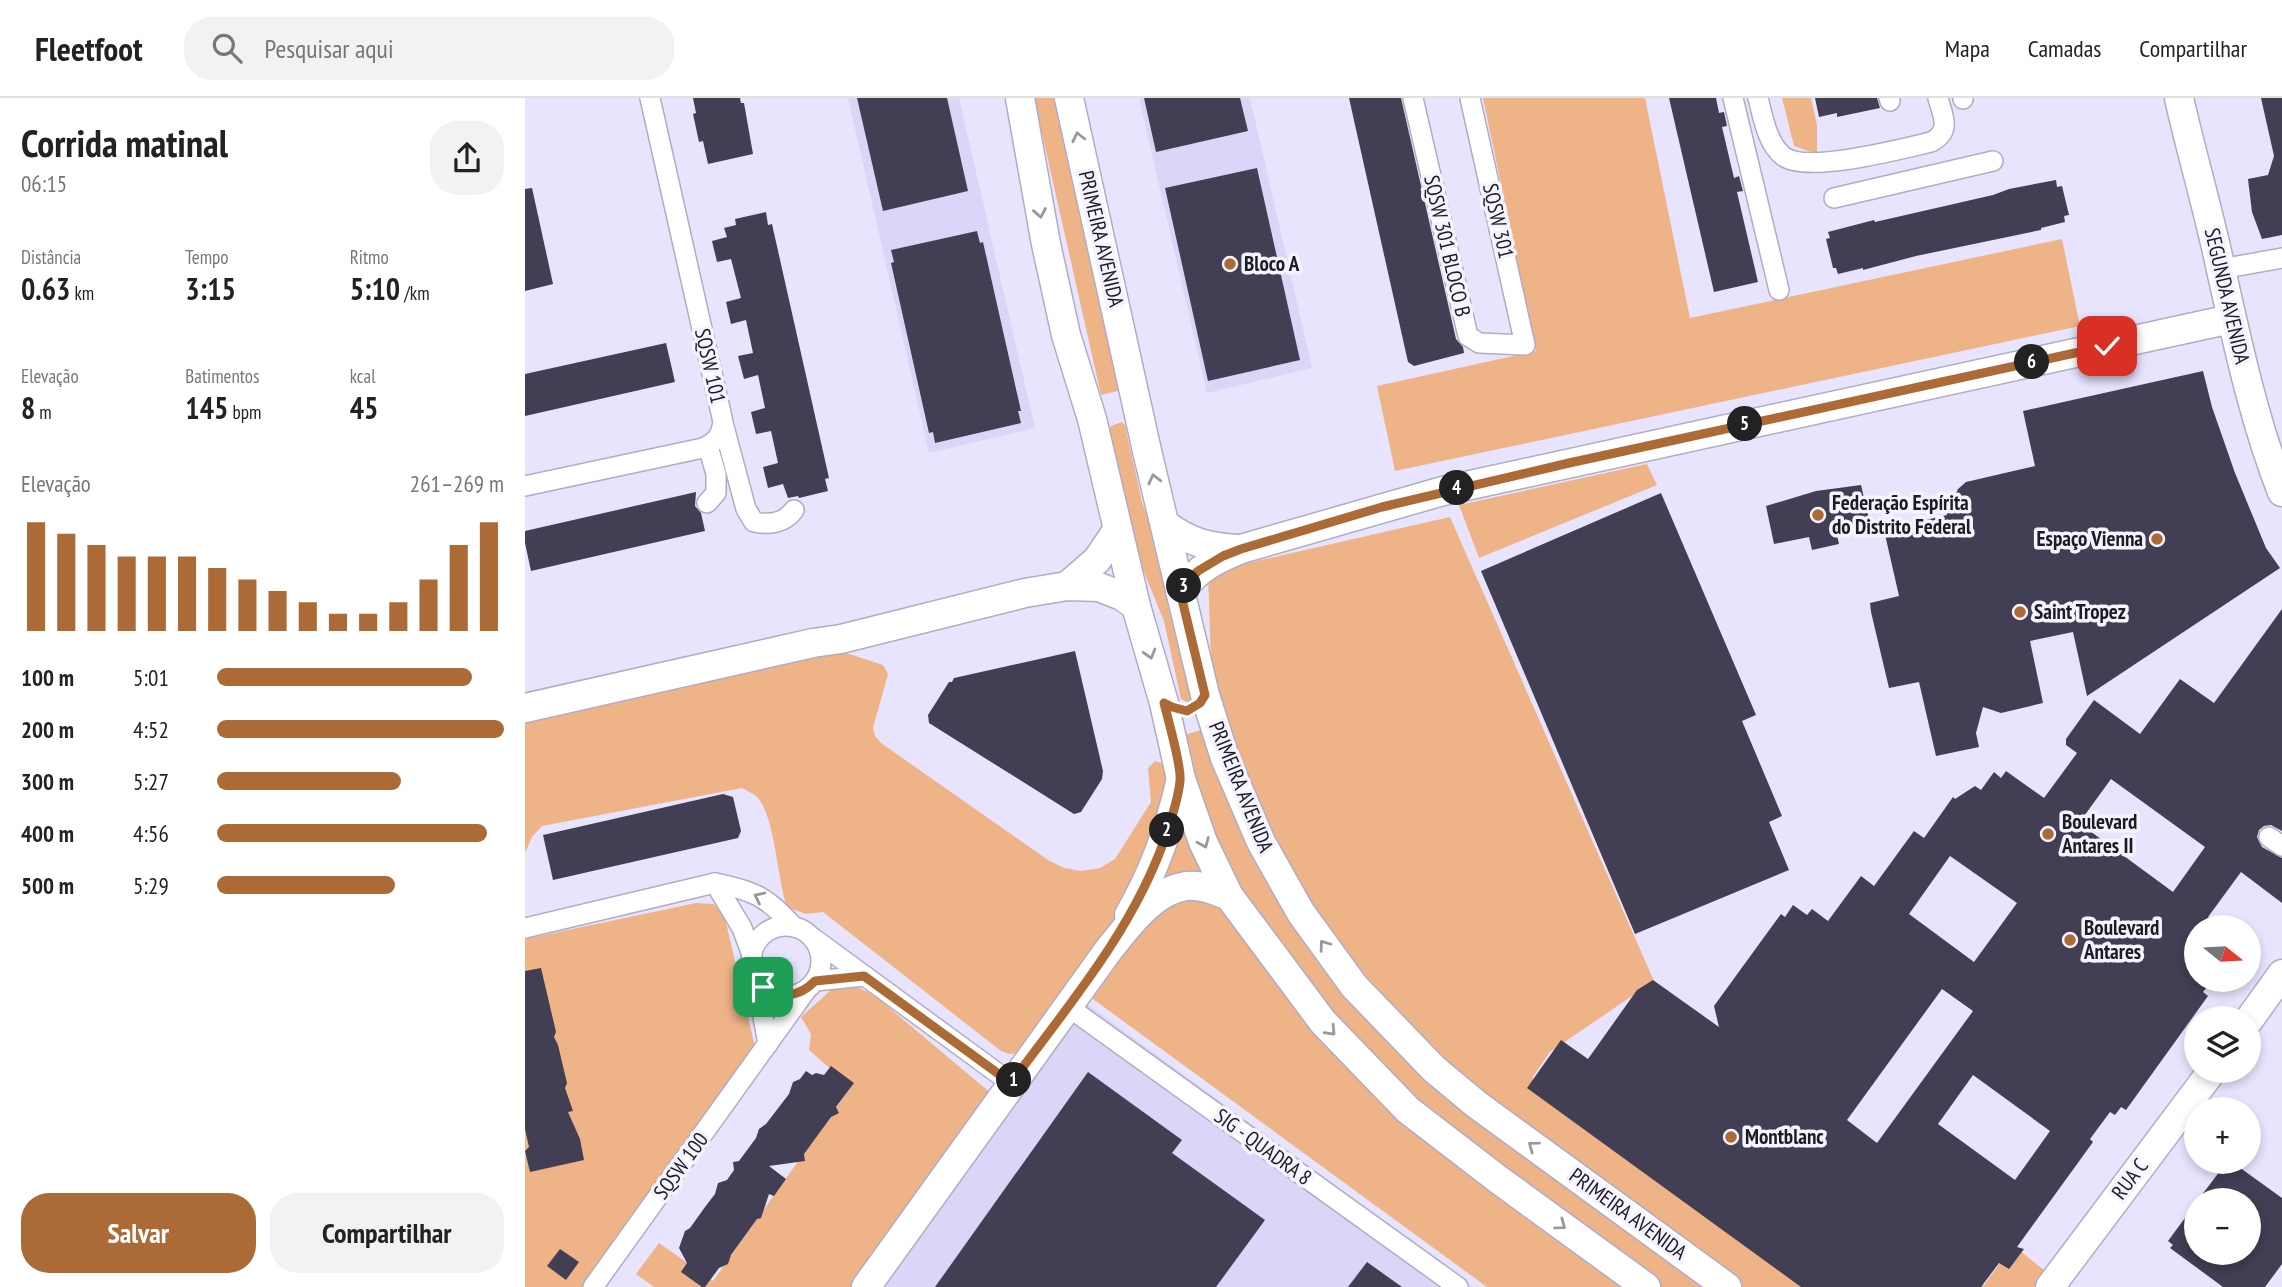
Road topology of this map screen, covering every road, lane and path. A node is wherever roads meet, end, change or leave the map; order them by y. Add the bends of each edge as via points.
1 (650, 98) edge
2 (1020, 98) edge
3 (1069, 98) edge
4 (1413, 98) edge
5 (1470, 98) edge
6 (1938, 98) edge
7 (2179, 98) edge
8 (1735, 104) edge
9 (1760, 105) edge
10 (1873, 155) junction
11 (1993, 161) dead end
12 (1881, 187) junction
13 (1834, 198) dead end
14 (2282, 258) edge
15 (2221, 269) junction
16 (1779, 290) dead end
17 (2231, 319) junction
18 (1525, 345) joint
19 (1140, 416) junction
20 (1091, 419) junction
21 (723, 422) junction
22 (708, 446) junction
23 (525, 486) edge
24 (2282, 492) edge
25 (707, 503) dead end
26 (794, 510) dead end
27 (1166, 525) junction
28 (1117, 532) junction
29 (1241, 549) junction
30 (1067, 586) junction
31 (1180, 591) junction
32 (1136, 607) junction
33 (1205, 695) junction
34 (1164, 703) junction
35 (525, 708) edge
36 (1181, 779) junction
37 (715, 883) junction
38 (1229, 895) junction
39 (794, 927) junction
40 (525, 928) edge
41 (813, 938) junction
42 (1110, 948) junction
43 (752, 955) junction
44 (2282, 974) edge
45 (864, 976) junction
46 (756, 978) junction
47 (811, 985) junction
48 (1067, 1006) junction
49 (2259, 1006) edge
50 (768, 1044) junction
51 (1011, 1083) junction
52 (2203, 1083) edge
53 (593, 1287) edge
54 (866, 1287) edge
55 (1458, 1287) edge
56 (1646, 1287) edge
57 (1727, 1287) edge
58 (2050, 1287) edge

1 - 21 street, SQSW 101
2 -> 20 street via 1066,335
19 -> 3 street, PRIMEIRA AVENIDA
4 - 18 street, SQSW 301 BLOCO B via 1468,336 1479,343
5 - 18 street, SQSW 301
6 - 10 street via 1944,124 1940,138
7 - 15 street, SEGUNDA AVENIDA
8 - 9 street
8 - 16 street
9 - 10 street via 1773,145 1795,163
10 - 12 street
11 - 12 street
12 - 13 street
14 - 15 street
15 - 17 street, SEGUNDA AVENIDA
17 - 24 street, SEGUNDA AVENIDA via 2263,440
17 - 29 street via 1455,488
19 - 20 street via 1118,407
27 -> 19 street, PRIMEIRA AVENIDA
20 - 28 street
21 - 22 street, SQSW 101 via 717,439
21 - 26 street via 745,509 754,522 776,523
22 - 23 street
22 - 25 street via 716,493
27 - 29 street via 1196,543
27 - 31 street, PRIMEIRA AVENIDA
28 - 30 street via 1097,560
28 - 32 street
29 - 31 street via 1198,571
30 - 32 street via 1099,587
30 - 35 street
31 - 33 street, PRIMEIRA AVENIDA
32 -> 34 street
33 - 34 street via 1187,711
57 -> 33 street, PRIMEIRA AVENIDA via 1476,1104 1434,1069 1354,986 1301,914 1261,842 1225,758
34 - 36 street
36 -> 38 street via 1203,842
36 - 42 street via 1159,856
39 -> 37 street via 772,903 742,888
37 - 40 street
37 - 43 street
38 - 42 street via 1188,886 1173,890 1138,915
38 -> 56 street via 1323,1022 1408,1110
39 - 41 street
39 - 43 street via 772,929 756,944
41 - 45 street
41 - 47 street via 821,958
42 - 48 street
43 - 46 street
44 - 49 street
45 - 47 street
45 - 51 street
46 - 47 street via 763,987 785,996
46 - 50 street
47 - 50 street, SQSW 100
48 - 51 street
48 - 55 street, SIG - QUADRA 8
50 - 53 street, SQSW 100
51 - 54 street
52 - 58 street, RUA C

